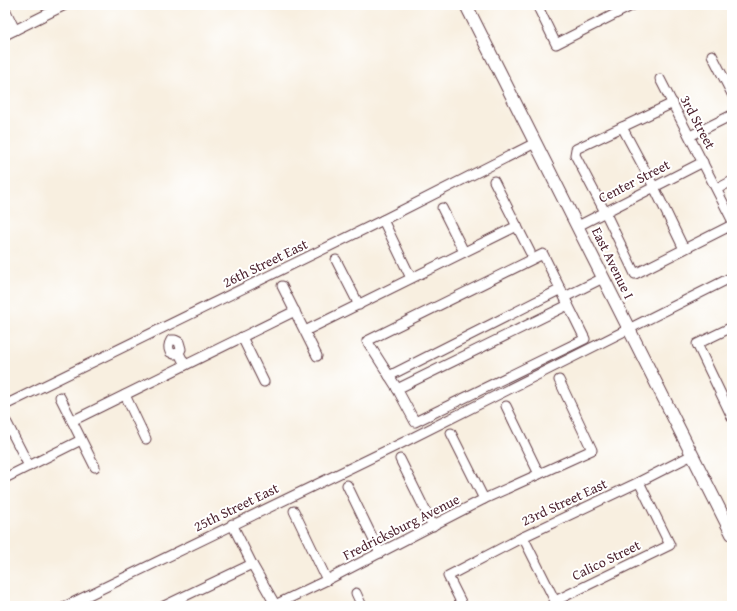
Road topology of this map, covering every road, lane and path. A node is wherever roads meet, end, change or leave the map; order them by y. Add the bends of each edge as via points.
1 (65, 5) edge
2 (466, 5) edge
3 (537, 5) edge
4 (633, 5) edge
5 (5, 9) edge
6 (16, 30) junction
7 (5, 35) edge
8 (712, 55) dead end
9 (660, 79) dead end
10 (732, 94) edge
11 (672, 103) junction
12 (732, 115) edge
13 (622, 127) junction
14 (690, 136) junction
15 (536, 143) junction
16 (703, 162) junction
17 (494, 181) dead end
18 (732, 181) edge
19 (654, 187) junction
20 (717, 189) junction
21 (442, 208) dead end
22 (605, 212) junction
23 (383, 220) junction
24 (732, 220) edge
25 (732, 225) edge
26 (517, 226) junction
27 (578, 226) junction
28 (684, 249) junction
29 (464, 252) junction
30 (530, 252) dead end
31 (336, 260) dead end
32 (732, 277) edge
33 (411, 278) junction
34 (603, 278) junction
35 (282, 286) dead end
36 (565, 297) junction
37 (359, 305) junction
38 (295, 311) junction
39 (165, 327) junction
40 (732, 327) edge
41 (628, 329) junction
42 (305, 332) junction
43 (242, 337) junction
44 (317, 356) dead end
45 (184, 365) junction
46 (389, 376) junction
47 (559, 380) dead end
48 (264, 382) dead end
49 (397, 389) junction
50 (125, 395) junction
51 (60, 397) dead end
52 (5, 405) edge
53 (506, 406) dead end
54 (732, 417) edge
55 (72, 421) junction
56 (7, 423) dead end
57 (451, 433) dead end
58 (146, 439) dead end
59 (82, 440) junction
60 (692, 455) junction
61 (400, 459) dead end
62 (29, 466) junction
63 (95, 467) dead end
64 (539, 474) junction
65 (5, 478) edge
66 (639, 482) junction
67 (347, 485) dead end
68 (484, 500) junction
69 (294, 511) dead end
70 (232, 524) junction
71 (433, 526) junction
72 (732, 534) edge
73 (523, 536) junction
74 (380, 553) junction
75 (252, 564) junction
76 (327, 580) junction
77 (356, 593) dead end
78 (84, 602) edge
79 (276, 605) edge
80 (66, 606) edge
81 (164, 606) edge
82 (362, 606) edge
83 (463, 606) edge

1 - 6 street
2 - 15 main road, East Avenue I
3 - 4 street via 556,44
5 - 6 street
6 - 7 street
8 - 10 street
9 - 11 street, 3rd Street
11 - 13 street
11 - 14 street, 3rd Street
12 - 14 street
13 - 19 street
13 - 22 street via 576,149 575,155
14 - 16 street, 3rd Street
15 - 23 street, 26th Street East
15 - 27 main road, East Avenue I
16 - 19 street, Center Street
16 - 20 street, 3rd Street
17 - 26 street
18 - 20 street
19 - 22 street, Center Street
19 - 28 street
20 - 24 street, 3rd Street
21 - 29 street
22 - 27 street, Center Street
22 - 28 street via 635,274
23 - 33 street
23 - 39 street, 26th Street East
25 - 28 street
26 - 29 street
26 - 30 street
27 - 34 main road, East Avenue I
29 - 33 street
31 - 37 street
32 - 41 street
33 - 37 street
34 - 36 street
34 - 41 main road, East Avenue I
35 - 38 street
36 - 46 street
36 - 46 street via 543,254 367,341
36 - 49 street
36 - 49 street via 585,339 415,422
37 - 42 street
38 - 42 street
38 - 43 street
39 - 45 street via 171,340 168,348 174,354 179,353
39 - 52 street, 26th Street East
40 - 54 street via 697,344
41 - 60 main road, East Avenue I
41 - 70 street, 25th Street East via 402,443
42 - 44 street
43 - 45 street
43 - 48 street
45 - 50 street
46 - 49 street
47 - 64 street, Fredricksburg Avenue via 592,450
50 - 55 street
50 - 58 street
51 - 55 street
53 - 64 street
55 - 59 street
56 - 62 street
57 - 68 street
59 - 62 street
59 - 63 street
60 - 66 street, 23rd Street East
60 - 72 main road, East Avenue I
61 - 71 street
62 - 65 street
64 - 68 street, Fredricksburg Avenue
66 - 73 street, 23rd Street East
66 - 73 street, Calico Street via 670,545 556,601
67 - 74 street
68 - 71 street, Fredricksburg Avenue
69 - 76 street
70 - 75 street
70 - 78 street, 25th Street East
71 - 74 street, Fredricksburg Avenue
73 - 83 street, 23rd Street East via 448,576
74 - 76 street, Fredricksburg Avenue
75 - 79 street
75 - 81 street
76 - 79 street, Fredricksburg Avenue
77 - 82 street
78 - 80 street, 25th Street East

